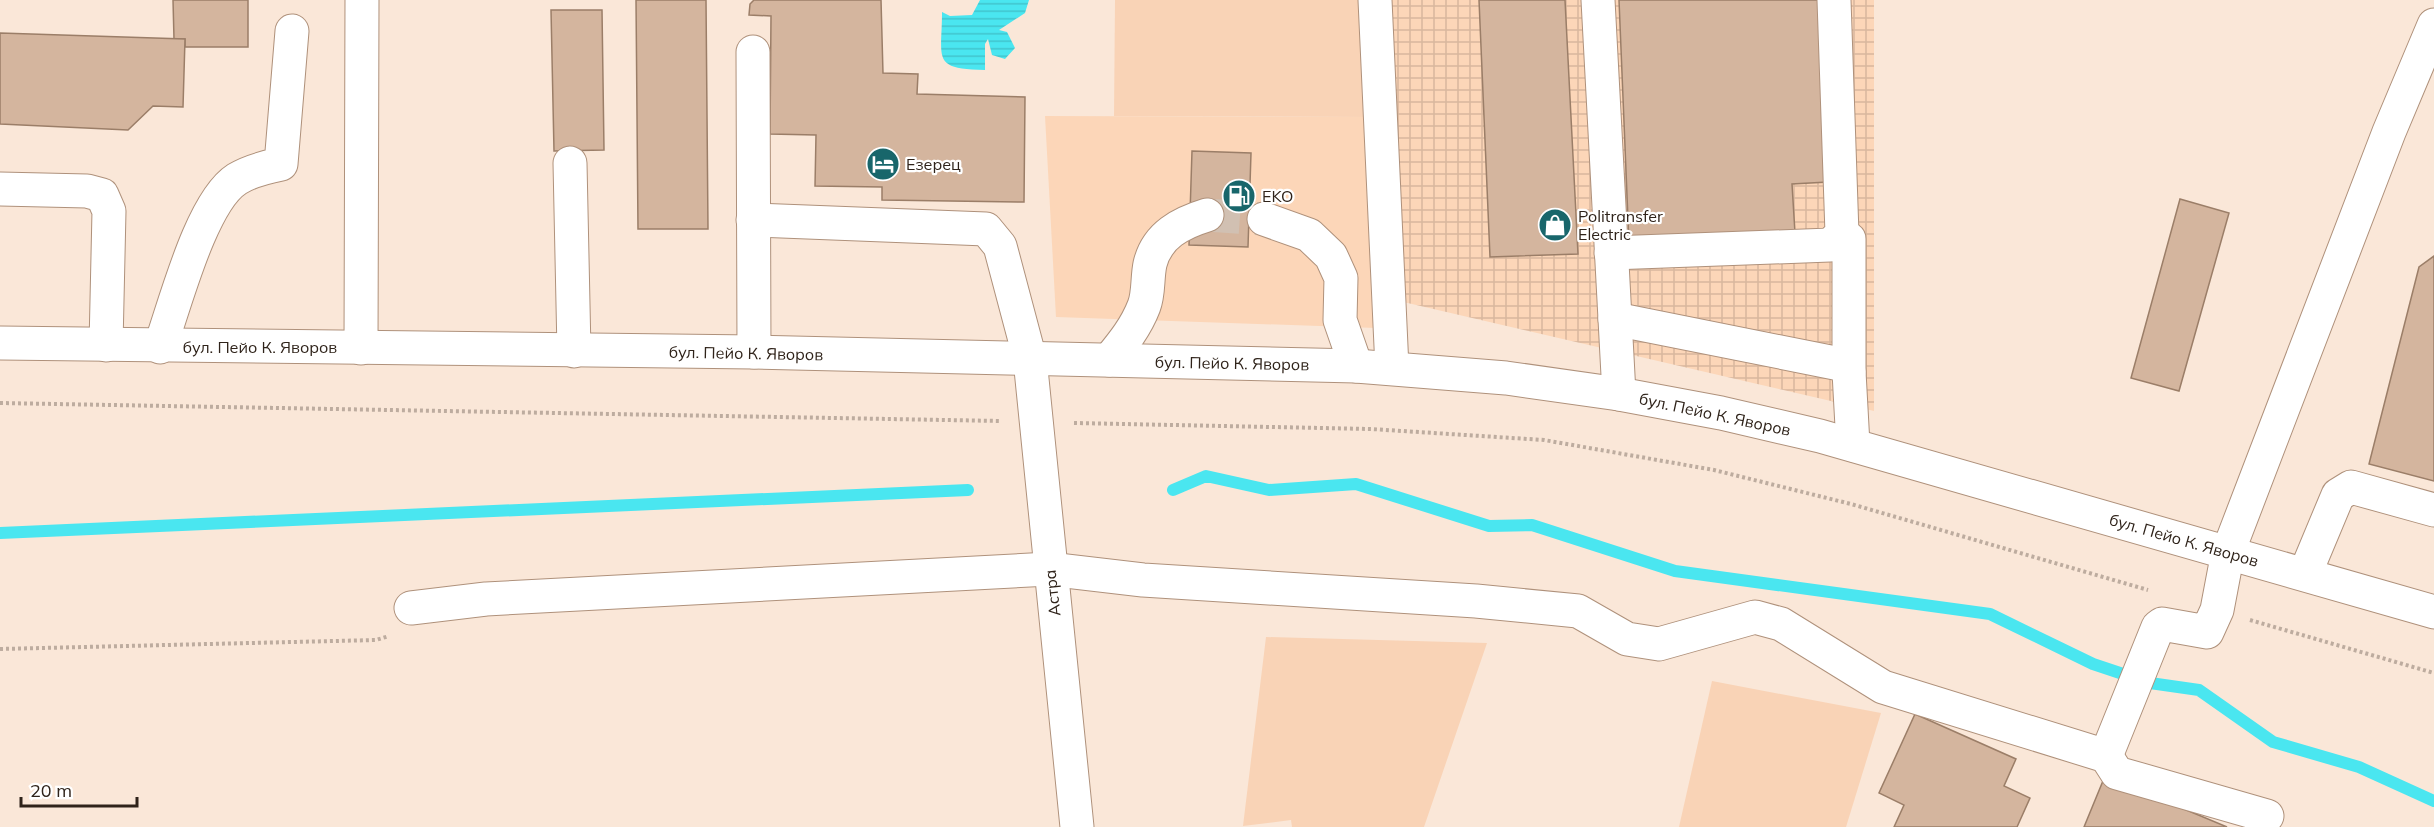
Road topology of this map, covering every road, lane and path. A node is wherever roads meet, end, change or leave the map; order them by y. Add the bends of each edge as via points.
1 (362, 0) edge
2 (1375, 0) edge
3 (1598, 0) edge
4 (1834, 0) edge
5 (2434, 26) edge
6 (292, 31) dead end
7 (753, 52) dead end
8 (570, 163) dead end
9 (0, 189) edge
10 (1207, 215) tunnel mouth
11 (1264, 219) tunnel mouth
12 (753, 220) junction
13 (1842, 234) junction
14 (1611, 253) junction
15 (1615, 320) junction
16 (0, 343) edge
17 (106, 345) junction
18 (160, 347) junction
19 (361, 348) junction
20 (574, 351) junction
21 (754, 352) junction
22 (1030, 359) junction
23 (1109, 360) junction
24 (1356, 366) junction
25 (1392, 368) junction
26 (1850, 372) junction
27 (1619, 394) junction
28 (0, 403) edge
29 (1036, 422) junction
30 (1853, 445) junction
31 (2434, 510) edge
32 (2228, 552) junction
33 (1049, 569) junction
34 (2305, 574) junction
35 (2160, 594) dead end
36 (411, 608) joint
37 (2217, 610) junction
38 (2434, 612) edge
39 (0, 649) edge
40 (2434, 674) edge
41 (2106, 756) junction
42 (2267, 816) dead end
43 (1077, 827) edge

1 - 19 street
2 - 25 street
3 - 14 street
4 - 13 street
5 - 32 street via 2389,132
6 - 18 street via 280,164 235,180 212,206
7 - 12 street
8 - 20 street
9 - 17 street via 87,191 102,195 109,212
10 - 23 street via 1184,222 1163,237 1150,262 1146,303 1136,327
11 - 24 street via 1309,235 1331,255 1341,278 1340,320
12 - 21 street
12 - 22 street, Астра via 986,229 1000,246
13 - 14 street via 1830,245
13 - 26 street via 1849,239
14 - 15 street
15 - 26 street via 1840,364
15 - 27 street
16 - 17 street, бул. Пейо К. Яворов
17 - 18 street, бул. Пейо К. Яворов
18 - 19 street, бул. Пейо К. Яворов
19 - 20 street, бул. Пейо К. Яворов
20 - 21 street, бул. Пейо К. Яворов
21 - 22 street, бул. Пейо К. Яворов
22 - 23 street, бул. Пейо К. Яворов
22 - 29 street, Астра
23 - 24 street, бул. Пейо К. Яворов
24 - 25 street, бул. Пейо К. Яворов
25 - 27 street, бул. Пейо К. Яворов via 1506,378
26 - 30 street
27 - 30 street, бул. Пейо К. Яворов via 1721,413
28 - 29 path
29 - 33 street, Астра
29 - 35 path via 1371,429 1544,440 1714,470 1851,504
30 - 32 street, бул. Пейо К. Яворов
31 - 34 street via 2351,487 2338,495
32 - 34 street, бул. Пейо К. Яворов
32 - 37 street
33 - 36 street via 486,599
33 - 41 street via 1143,580 1578,611 1627,639 1659,644 1755,617 1780,624 1883,687
33 - 43 street, Астра
34 - 38 street, бул. Пейо К. Яворов
36 - 39 path via 391,636 376,640
37 - 40 path
37 - 41 street via 2206,632 2162,624 2158,627
41 - 42 street via 2117,773

